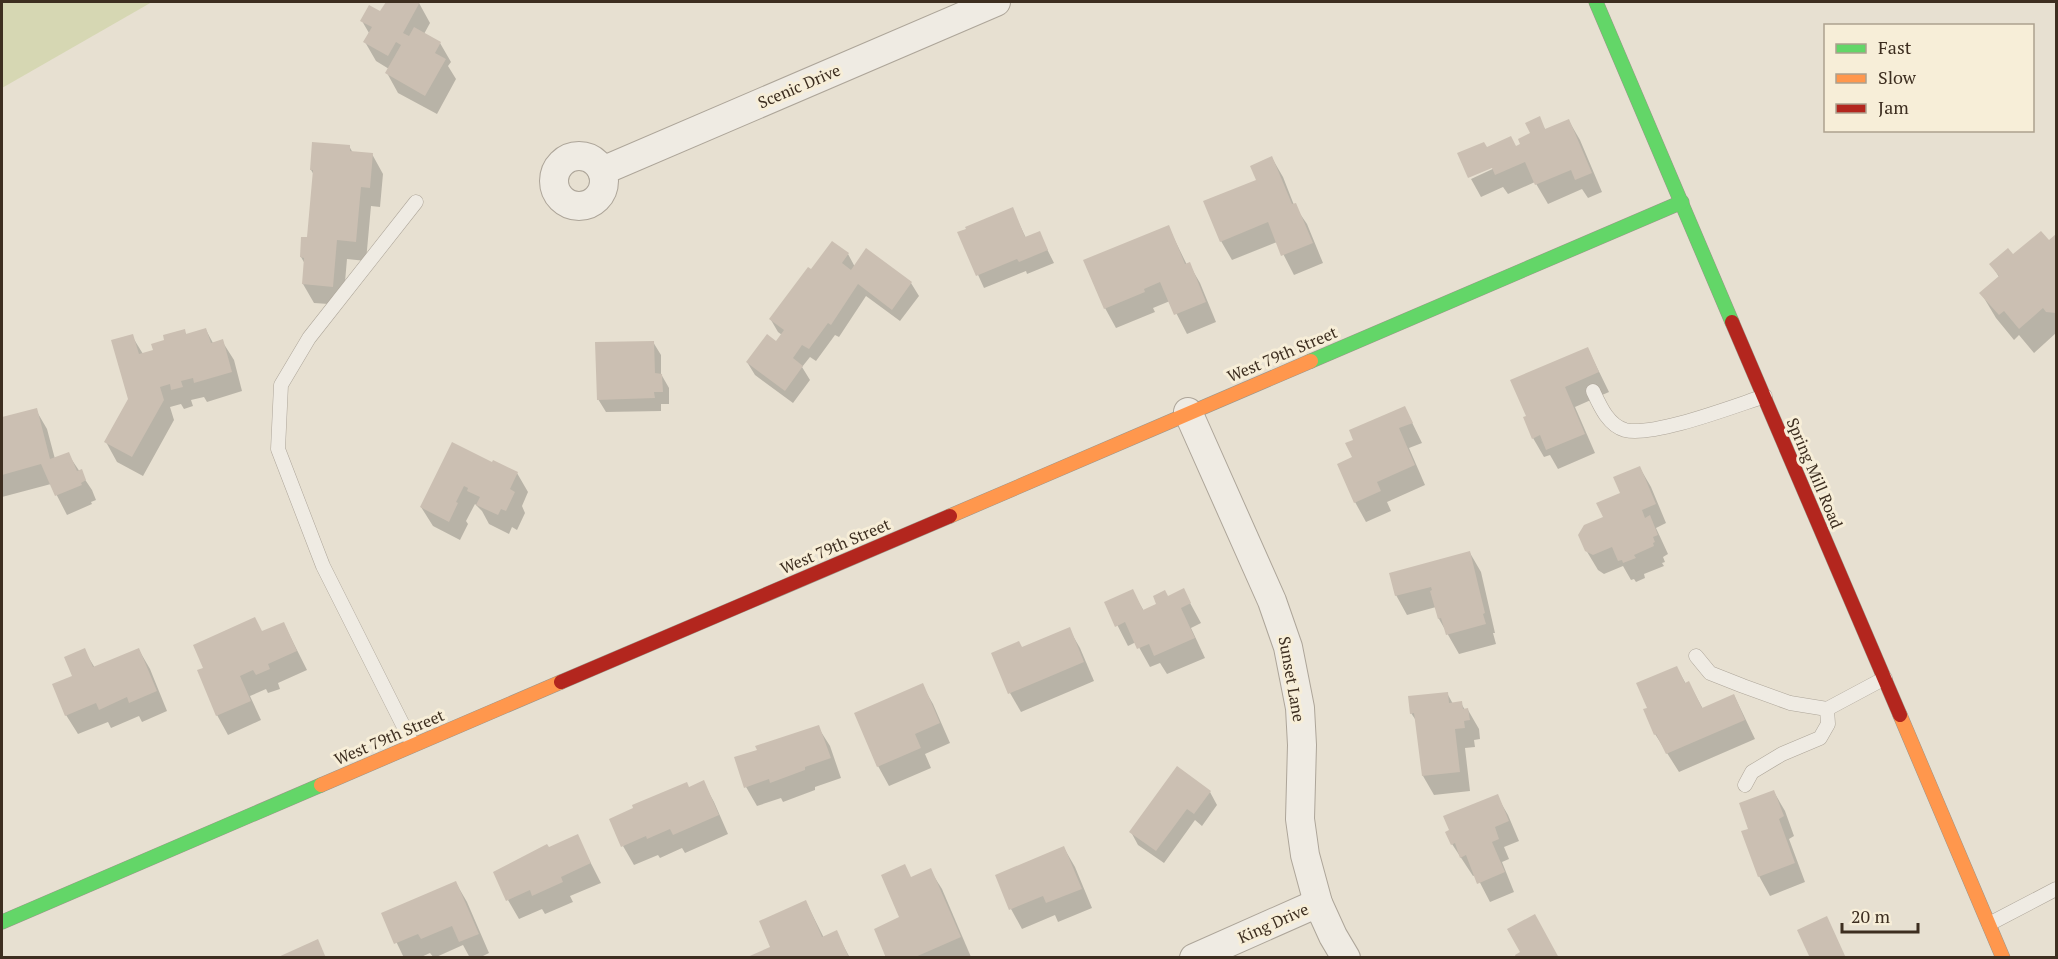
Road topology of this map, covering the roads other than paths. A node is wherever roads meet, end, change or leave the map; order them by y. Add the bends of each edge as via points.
1 (996, 2) edge
2 (1596, 2) edge
3 (602, 171) dead end
4 (416, 202) dead end
5 (1683, 202) junction
6 (1593, 392) dead end
7 (1765, 396) junction
8 (1188, 412) junction
9 (1696, 656) dead end
10 (1885, 678) junction
11 (1827, 709) junction
12 (413, 745) junction
13 (1744, 785) dead end
14 (2056, 889) edge
15 (1318, 903) junction
16 (3, 918) edge
17 (1989, 924) junction
18 (1194, 957) edge
19 (1346, 957) edge
20 (2003, 957) edge

1 - 3 street, Scenic Drive
2 - 5 main road, Spring Mill Road
4 - 12 lane via 309,338 281,385 278,449 323,567
5 - 7 main road, Spring Mill Road
5 - 8 main road, West 79th Street
6 - 7 lane via 1606,417 1624,429 1647,431
7 - 10 main road, Spring Mill Road
8 - 12 main road, West 79th Street
8 - 15 street, Sunset Lane via 1272,601 1289,653 1301,733 1299,794 1303,843
9 - 11 lane via 1710,673 1790,703
10 - 11 lane
10 - 17 main road, Spring Mill Road
11 - 13 lane via 1828,724 1820,738 1752,772
12 - 16 main road, West 79th Street
14 - 17 lane
15 - 18 street, King Drive
15 - 19 street, Sunset Lane
17 - 20 main road, Spring Mill Road

